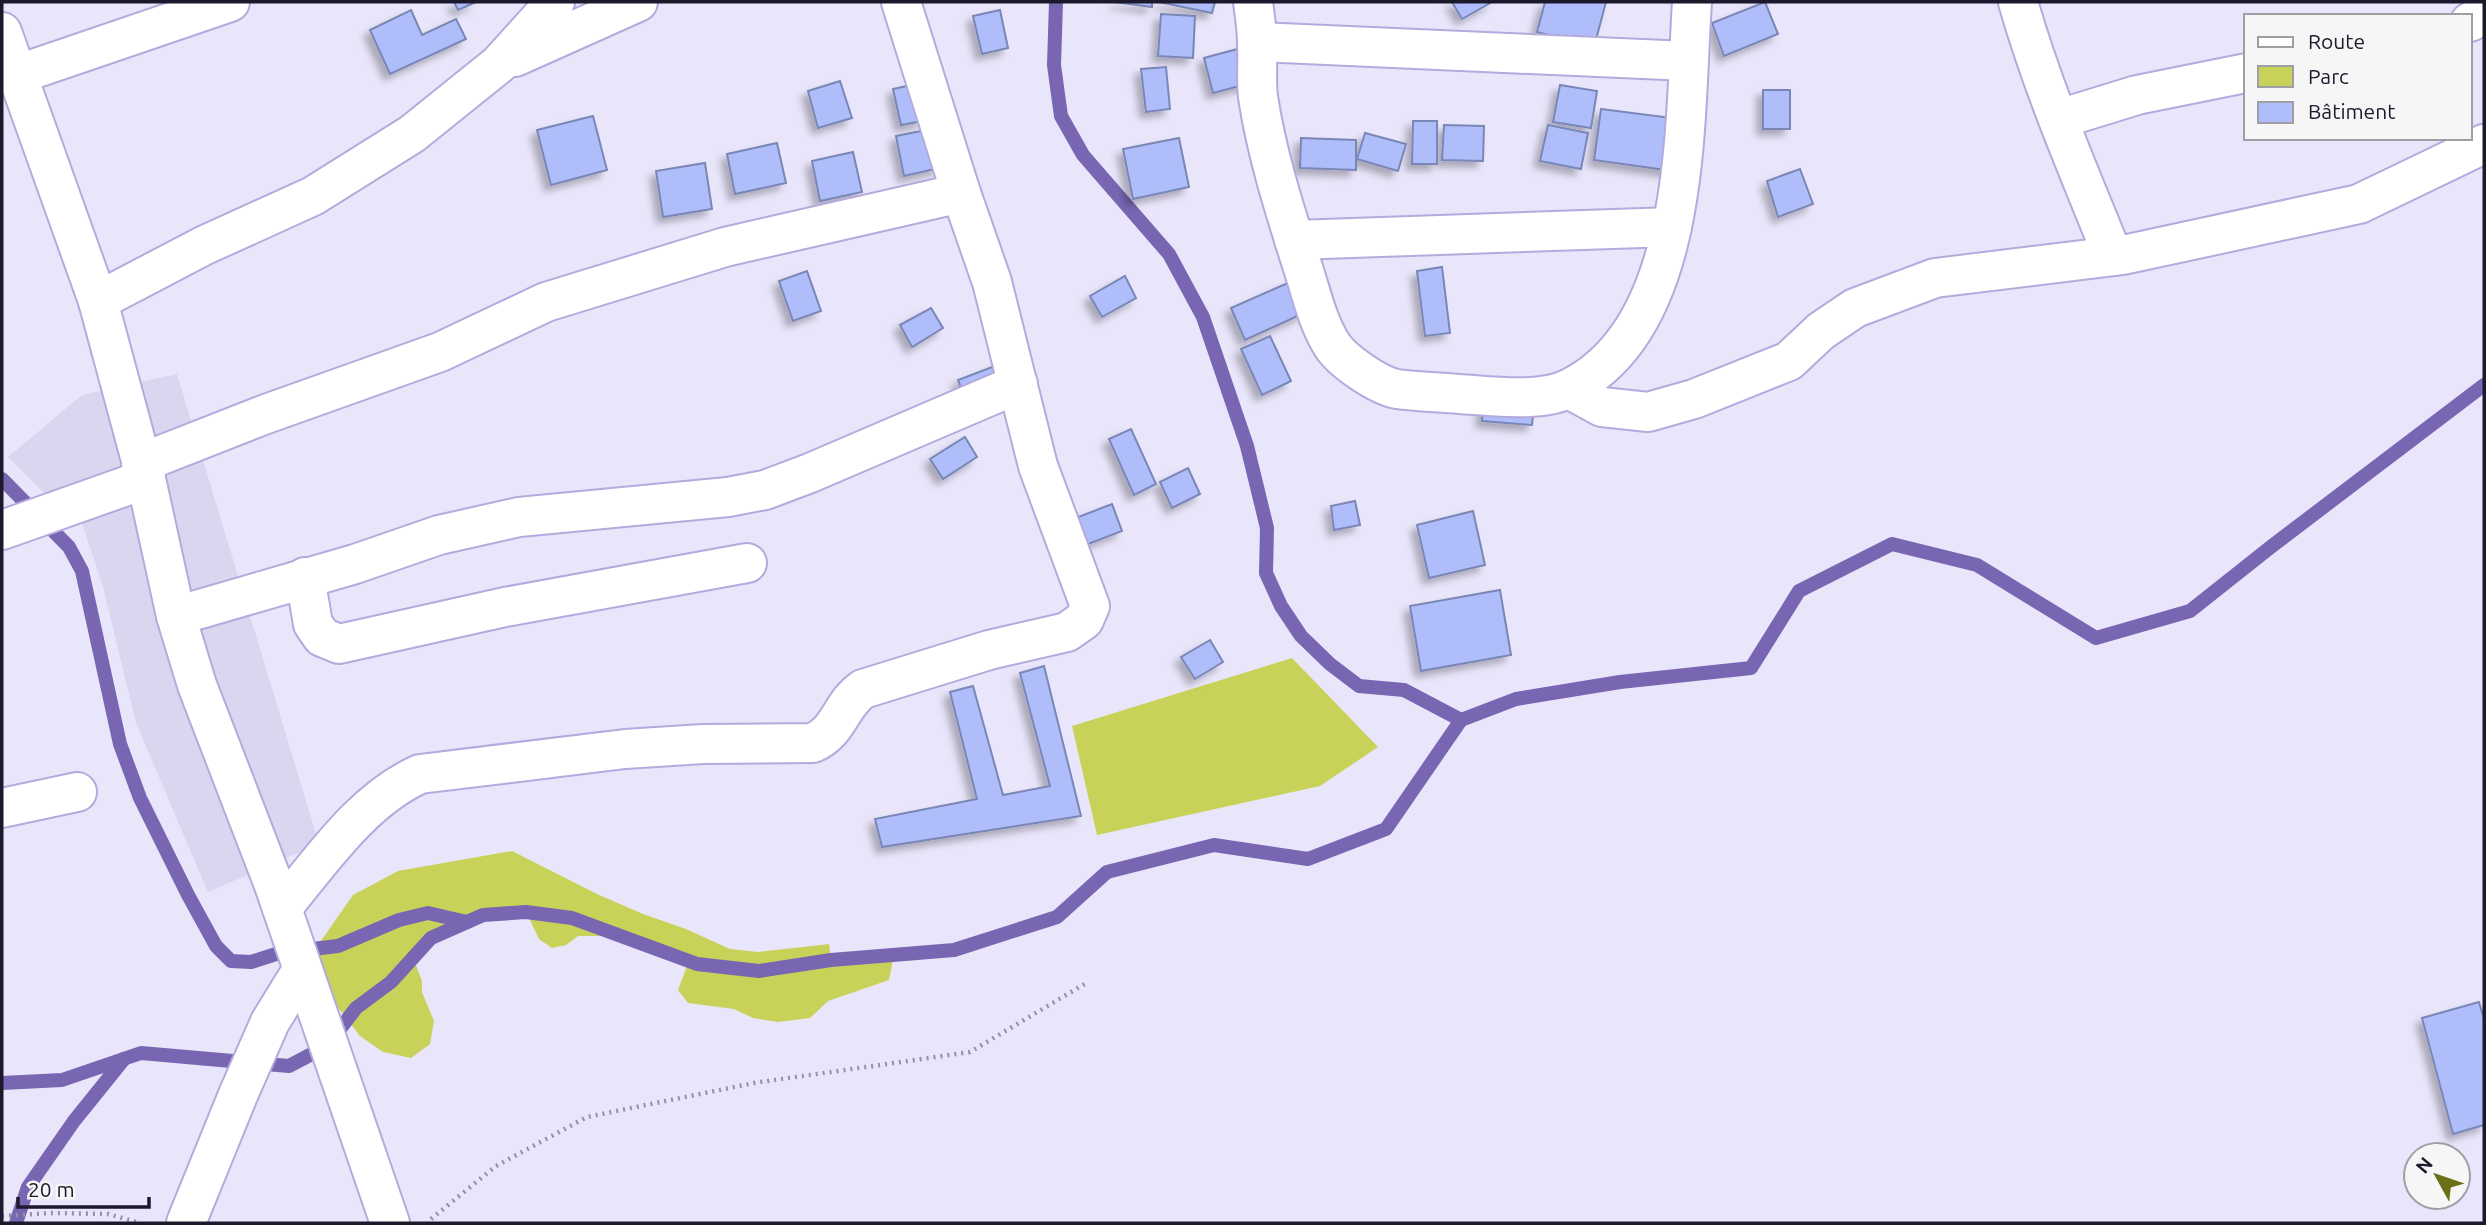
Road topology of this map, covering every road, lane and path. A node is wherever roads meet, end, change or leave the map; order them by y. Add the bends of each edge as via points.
1 (230, 2) edge
2 (555, 2) edge
3 (638, 2) edge
4 (901, 2) edge
5 (1253, 2) edge
6 (1692, 2) edge
7 (2018, 2) edge
8 (2, 32) edge
9 (1257, 42) junction
10 (1688, 61) junction
11 (499, 64) junction
12 (2244, 73) edge
13 (16, 75) junction
14 (2059, 119) junction
15 (2484, 144) edge
16 (961, 193) junction
17 (1672, 227) junction
18 (1294, 240) junction
19 (2113, 256) junction
20 (98, 301) junction
21 (1018, 384) junction
22 (1569, 389) junction
23 (144, 471) junction
24 (2, 530) edge
25 (747, 563) dead end
26 (305, 577) junction
27 (177, 616) junction
28 (77, 792) dead end
29 (2, 808) edge
30 (282, 908) junction
31 (302, 970) junction
32 (1088, 982) dead end
33 (2, 1216) edge
34 (140, 1223) edge
35 (186, 1223) edge
36 (390, 1223) edge
37 (425, 1223) edge

1 - 13 street
2 - 11 street
3 - 11 street
4 - 16 street
5 - 9 street
6 - 10 street
7 - 14 street
8 - 13 street
9 - 10 street
9 - 18 street via 1258,94 1266,139
10 - 17 street via 1681,173
11 - 20 street via 412,134 313,196
12 - 14 street via 2137,95
13 - 20 street
14 - 19 street
15 - 19 street via 2359,204
16 - 21 street via 992,282
16 - 23 street via 725,247 546,302 440,352 266,414
17 - 18 street
17 - 22 street via 1647,308 1627,340 1604,367
18 - 22 street via 1333,348 1373,378 1394,389 1476,395 1542,397
19 - 22 street via 1936,278 1855,308 1789,361 1694,399 1647,412 1602,407
20 - 23 street
21 - 26 street via 765,490 519,517 439,535
21 - 30 street via 1038,466 1090,606 1079,626 863,689 850,698 826,737 813,743 638,748 420,774 398,784 352,825
23 - 24 street
23 - 27 street
25 - 26 street via 505,607 339,644 323,637 313,624
26 - 27 street
27 - 30 street via 197,685
28 - 29 street
30 - 31 street
31 - 35 street via 270,1022
31 - 36 street
32 - 37 path via 970,1052 754,1083 587,1117 496,1166
33 - 34 path via 108,1214

